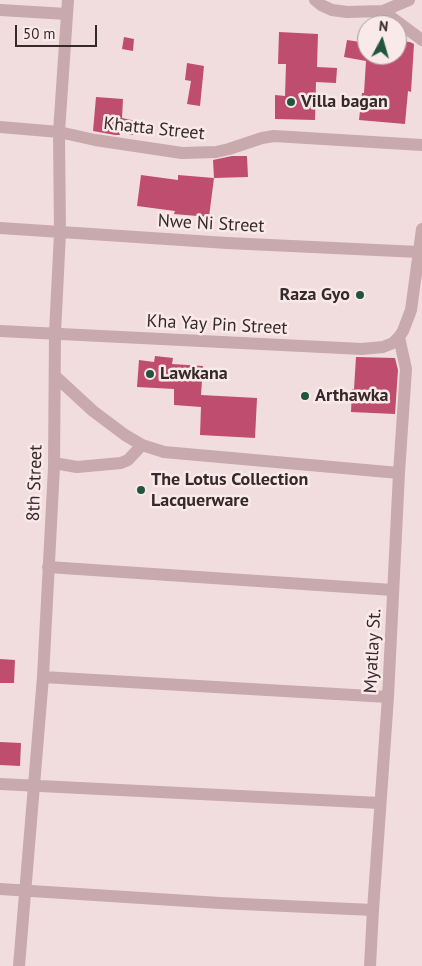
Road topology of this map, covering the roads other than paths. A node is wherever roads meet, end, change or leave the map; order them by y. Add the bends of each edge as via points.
1 (68, 0) edge
2 (315, 0) edge
3 (409, 0) edge
4 (0, 10) edge
5 (383, 11) junction
6 (67, 14) junction
7 (422, 40) edge
8 (0, 127) edge
9 (59, 132) junction
10 (422, 145) edge
11 (0, 228) edge
12 (422, 229) edge
13 (60, 233) junction
14 (419, 252) junction
15 (0, 331) edge
16 (55, 333) junction
17 (399, 337) junction
18 (55, 376) junction
19 (142, 445) junction
20 (54, 463) junction
21 (399, 473) junction
22 (48, 567) junction
23 (394, 590) junction
24 (43, 677) junction
25 (388, 697) junction
26 (0, 784) edge
27 (33, 787) junction
28 (380, 803) junction
29 (0, 889) edge
30 (24, 891) junction
31 (372, 910) junction
32 (19, 966) edge
33 (370, 966) edge

1 - 6 street, 8th Street
2 - 5 street via 340,12
3 - 5 street
4 - 6 street
5 - 7 street
6 - 9 street, 8th Street
8 - 9 street, Khatta Street
9 - 10 street, Khatta Street via 104,142 182,152 216,152 274,136
9 - 13 street, 8th Street
11 - 13 street, Nwe Ni Street
12 - 14 street
13 - 14 street, Nwe Ni Street
13 - 16 street, 8th Street
14 - 17 street via 412,310
15 - 16 street, Kha Yay Pin Street
16 - 17 street, Kha Yay Pin Street via 362,349 383,347
16 - 18 street, 8th Street
17 - 21 street, Myatlay St. via 406,370
18 - 19 street via 93,411
18 - 20 street, 8th Street
19 - 20 street via 122,463 77,467
19 - 21 street via 164,452
20 - 22 street, 8th Street
21 - 23 street, Myatlay St.
22 - 23 street
22 - 24 street, 8th Street
23 - 25 street, Myatlay St.
24 - 25 street
24 - 27 street, 8th Street
25 - 28 street, Myatlay St.
26 - 27 street
27 - 28 street
27 - 30 street, 8th Street
28 - 31 street, Myatlay St.
29 - 30 street
30 - 31 street
30 - 32 street, 8th Street
31 - 33 street, Myatlay St.

